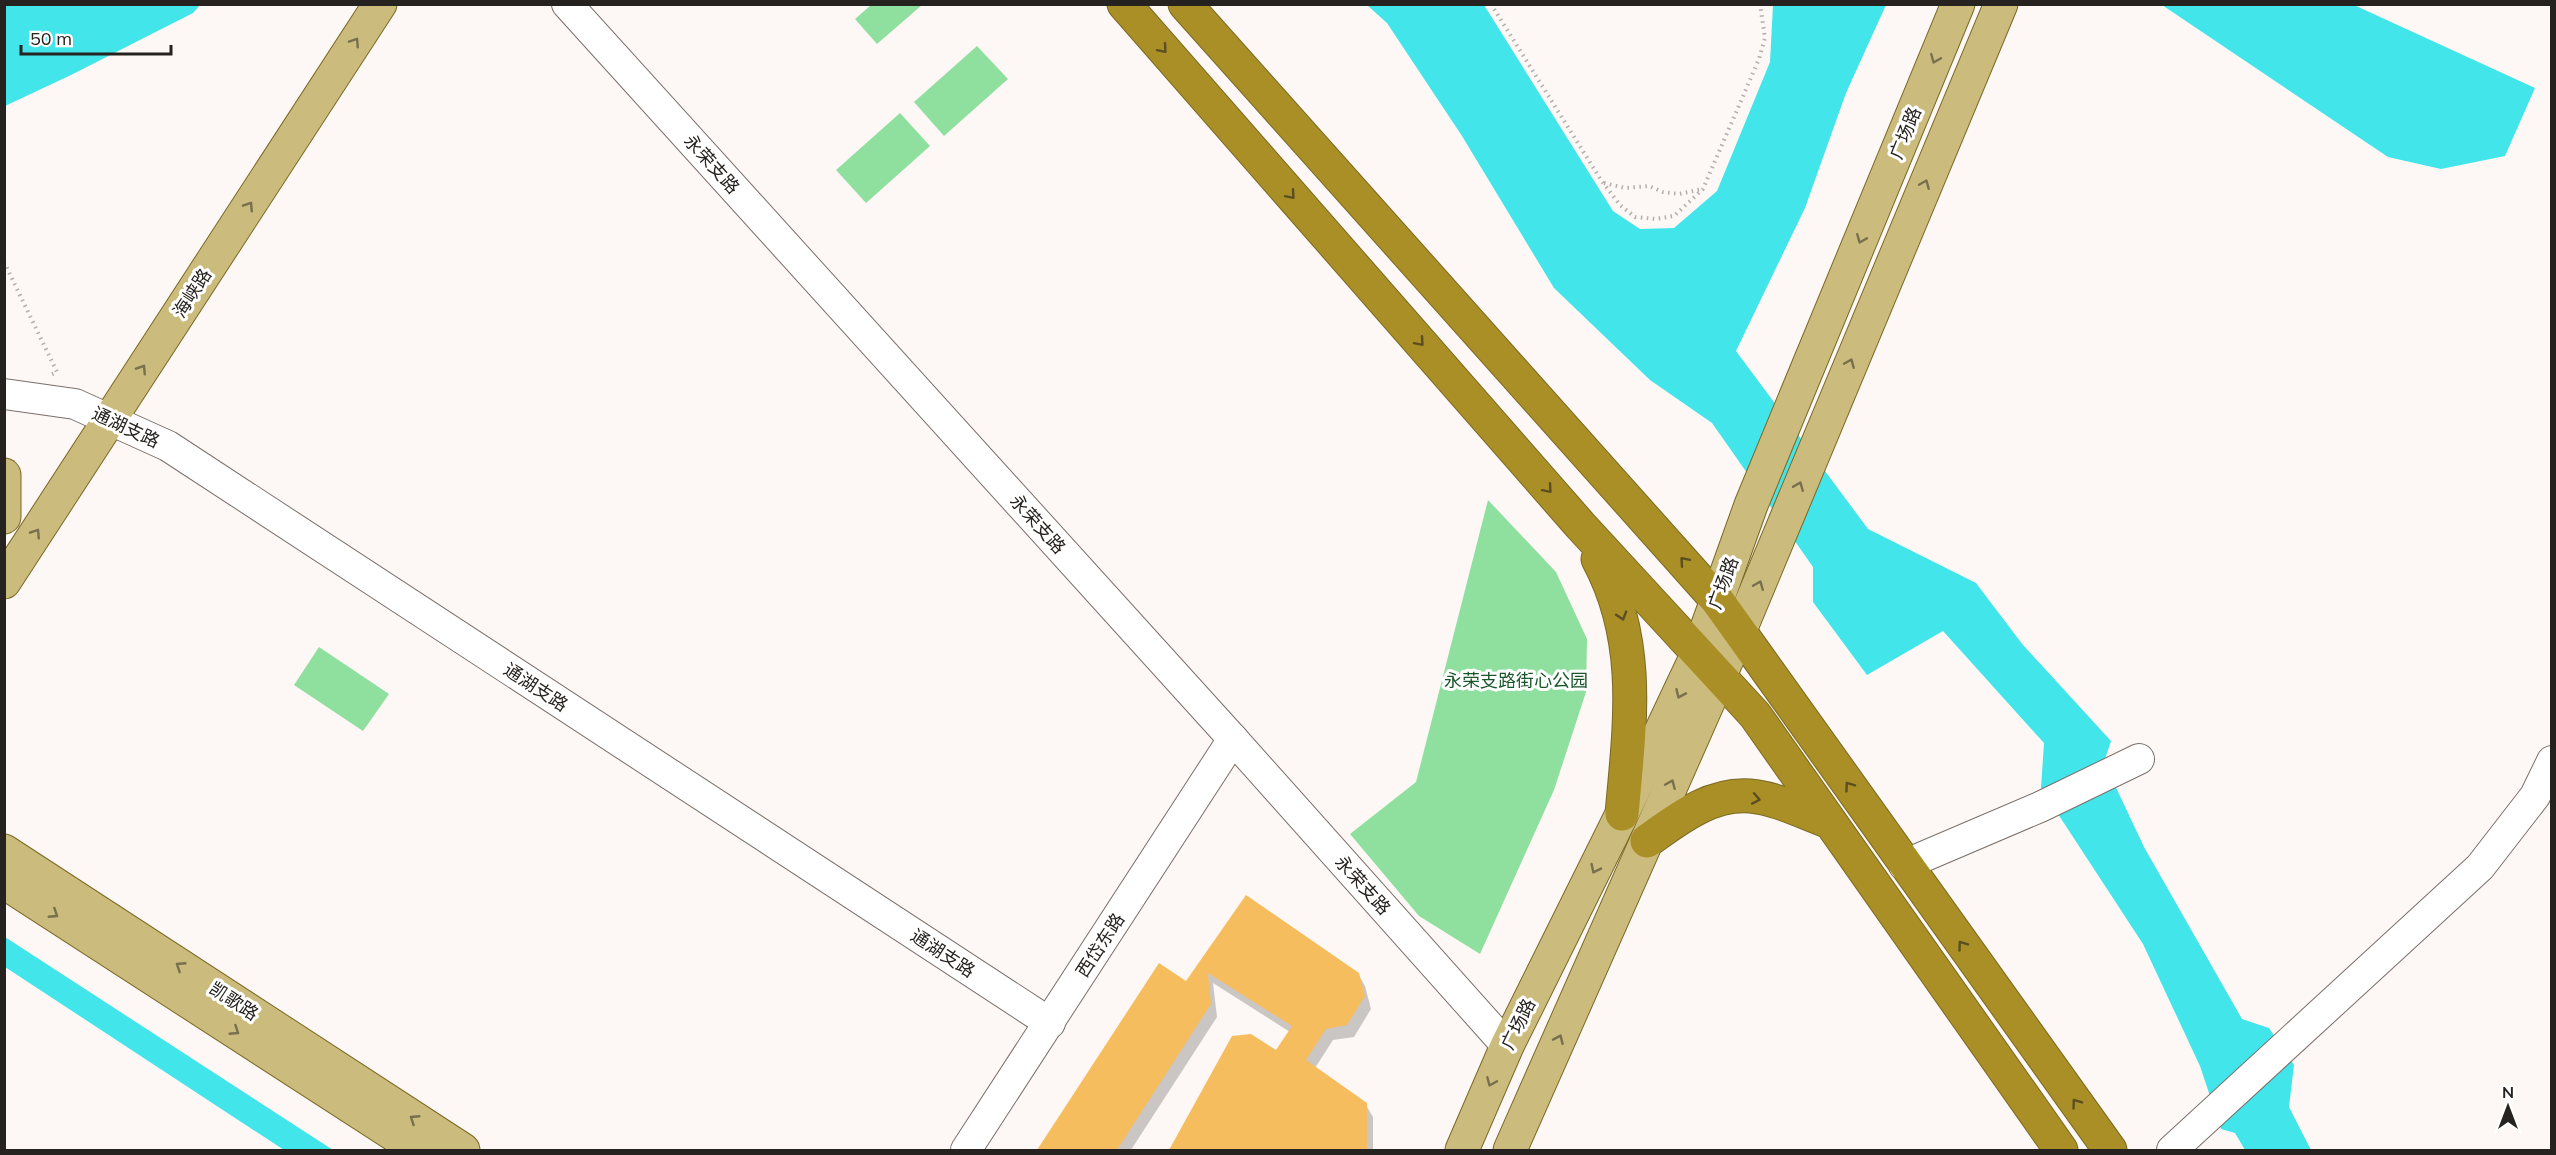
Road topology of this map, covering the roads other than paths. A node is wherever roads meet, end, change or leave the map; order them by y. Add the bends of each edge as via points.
1 (353, 4) edge
2 (380, 4) edge
3 (567, 4) edge
4 (1124, 4) edge
5 (1185, 4) edge
6 (1958, 4) edge
7 (2001, 4) edge
8 (4, 394) edge
9 (99, 416) junction
10 (4, 475) edge
11 (4, 517) edge
12 (1580, 525) junction
13 (4, 540) edge
14 (4, 582) edge
15 (1717, 600) junction
16 (1740, 630) junction
17 (1698, 653) junction
18 (1719, 678) junction
19 (1233, 738) junction
20 (2139, 759) dead end
21 (2552, 761) edge
22 (1622, 814) junction
23 (1830, 822) junction
24 (1647, 841) junction
25 (4, 851) edge
26 (1904, 865) junction
27 (4, 882) edge
28 (1050, 1023) junction
29 (1507, 1046) junction
30 (2182, 1141) edge
31 (418, 1150) edge
32 (463, 1150) edge
33 (966, 1150) edge
34 (1462, 1150) edge
35 (1510, 1150) edge
36 (2061, 1150) edge
37 (2110, 1150) edge

1 - 9 main road, 海峡路
9 -> 2 main road, 海峡路
3 - 19 street, 永荣支路
4 -> 12 highway
15 -> 5 highway
6 -> 15 main road, 广场路 via 1751,505
16 -> 7 main road, 广场路
8 - 9 street, 通湖支路 via 61,400
9 - 13 main road, 海峡路
14 -> 9 main road, 海峡路
9 - 28 street, 通湖支路 via 168,446
10 - 11 main road
12 - 17 highway
12 -> 22 highway via 1612,586 1625,629 1630,667
15 - 16 highway
15 - 17 main road, 广场路
16 - 18 main road, 广场路
26 -> 16 highway
17 - 18 highway
17 -> 22 main road, 广场路
18 - 23 highway via 1755,715
24 -> 18 main road, 广场路
19 - 28 street, 西岱东路
19 - 29 street, 永荣支路
20 - 26 street via 2040,807
21 - 30 street via 2535,796 2480,867
22 -> 29 main road, 广场路
24 -> 23 highway via 1689,811 1720,798 1751,796
23 - 36 highway
35 -> 24 main road, 广场路
32 -> 25 main road, 凯歌路
37 -> 26 highway
27 -> 31 main road, 凯歌路
28 - 33 street, 西岱东路
29 -> 34 main road, 广场路

